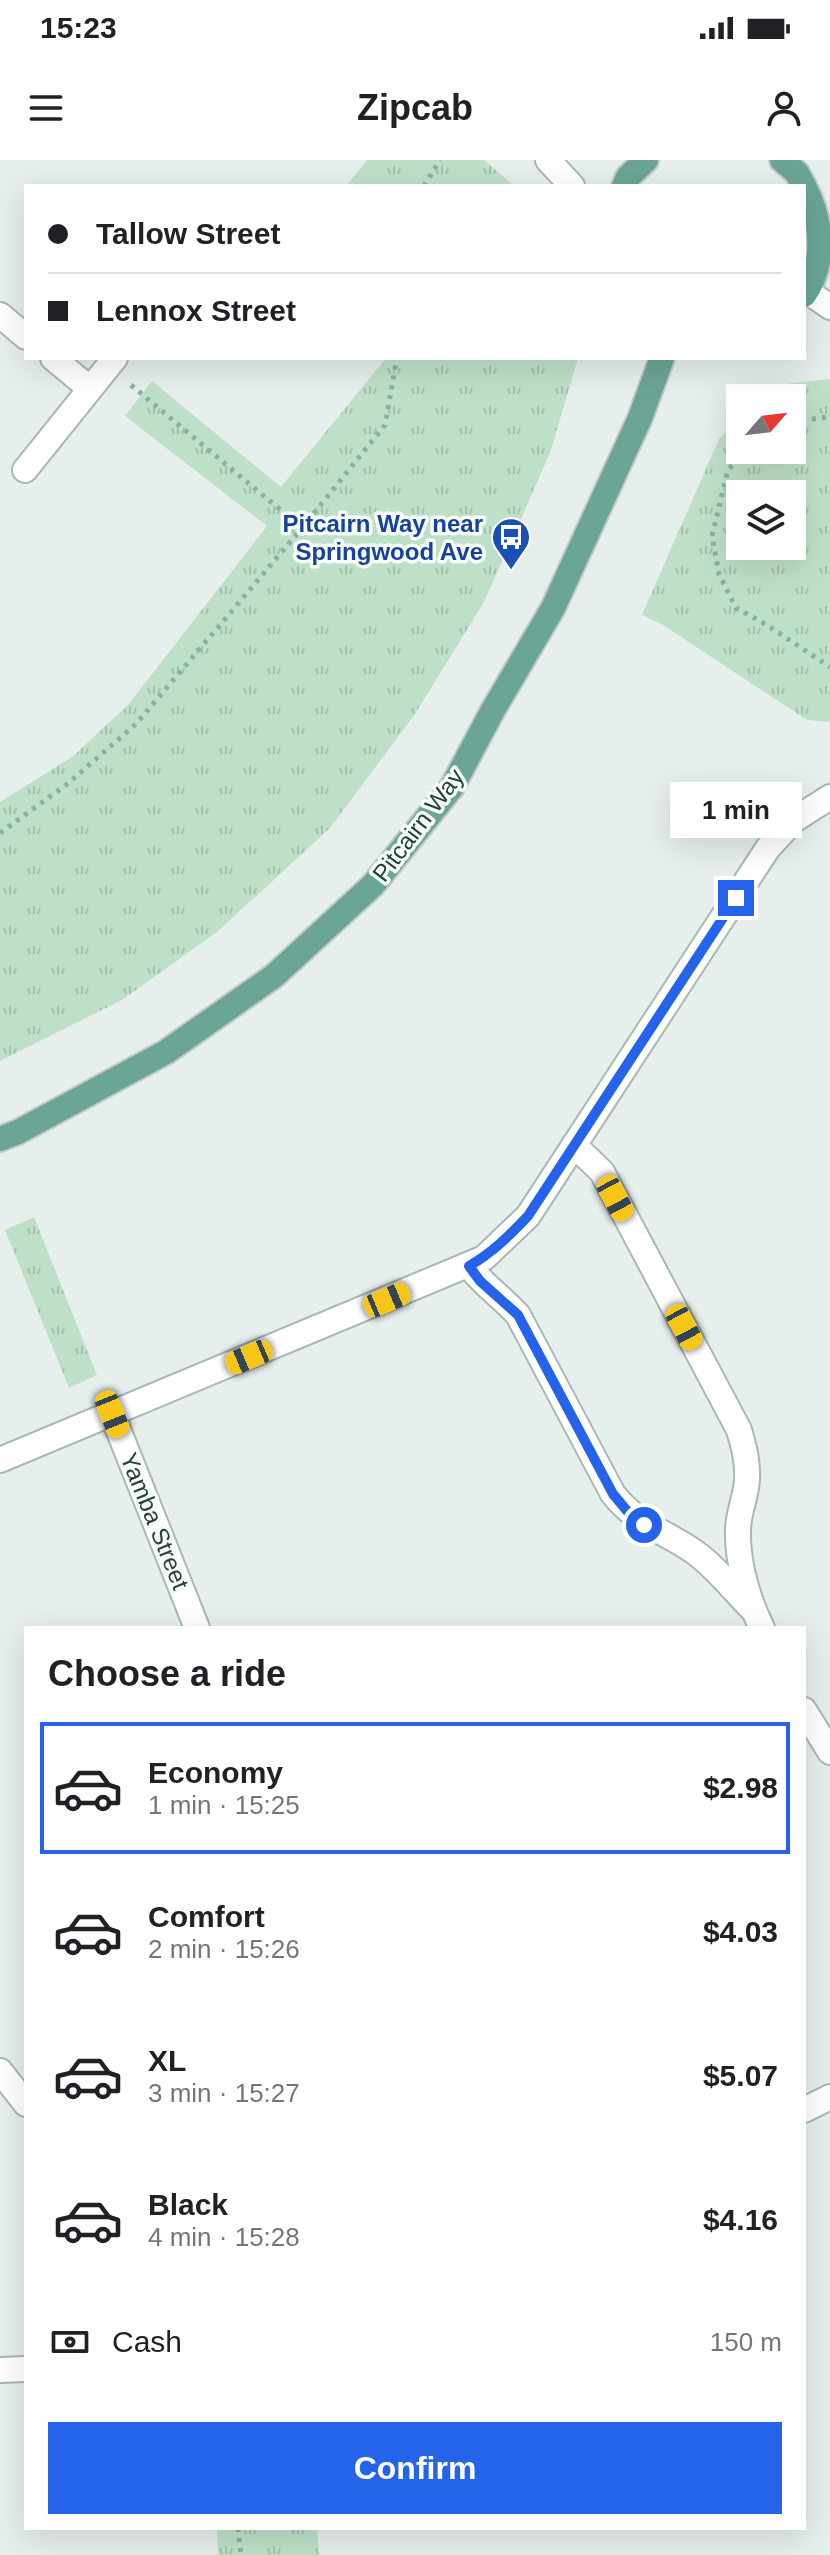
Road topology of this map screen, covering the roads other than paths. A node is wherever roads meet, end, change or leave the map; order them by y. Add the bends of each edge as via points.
1 (548, 160) edge
2 (646, 160) edge
3 (782, 160) edge
4 (570, 184) edge
5 (625, 184) edge
6 (803, 184) edge
7 (806, 190) edge
8 (806, 293) edge
9 (830, 307) edge
10 (0, 315) edge
11 (24, 335) edge
12 (55, 360) edge
13 (113, 360) edge
14 (661, 360) edge
15 (89, 388) junction
16 (25, 470) dead end
17 (830, 797) edge
18 (0, 1139) edge
19 (574, 1145) junction
20 (469, 1266) junction
21 (112, 1414) junction
22 (0, 1460) edge
23 (757, 1618) edge
24 (196, 1626) edge
25 (806, 1713) edge
26 (830, 1752) edge
27 (0, 2071) edge
28 (830, 2097) edge
29 (24, 2101) edge
30 (806, 2109) edge
31 (24, 2369) edge
32 (0, 2370) edge

1 - 4 street
2 - 5 main road
3 - 6 main road
7 - 8 main road via 820,236
8 - 9 street
10 - 11 street
12 - 15 street
13 - 15 street
14 - 18 main road, Pitcairn Way via 553,608 452,787 373,885 274,976 166,1052
15 - 16 street
17 - 19 street via 794,820 768,848
19 - 20 street via 528,1216
19 - 23 street via 602,1172 739,1430 747,1457 740,1554
20 - 21 street
20 - 23 street via 518,1315 613,1494 644,1525 696,1553
21 - 22 street
21 - 24 street, Yamba Street
25 - 26 street
27 - 29 street
28 - 30 street
31 - 32 street

